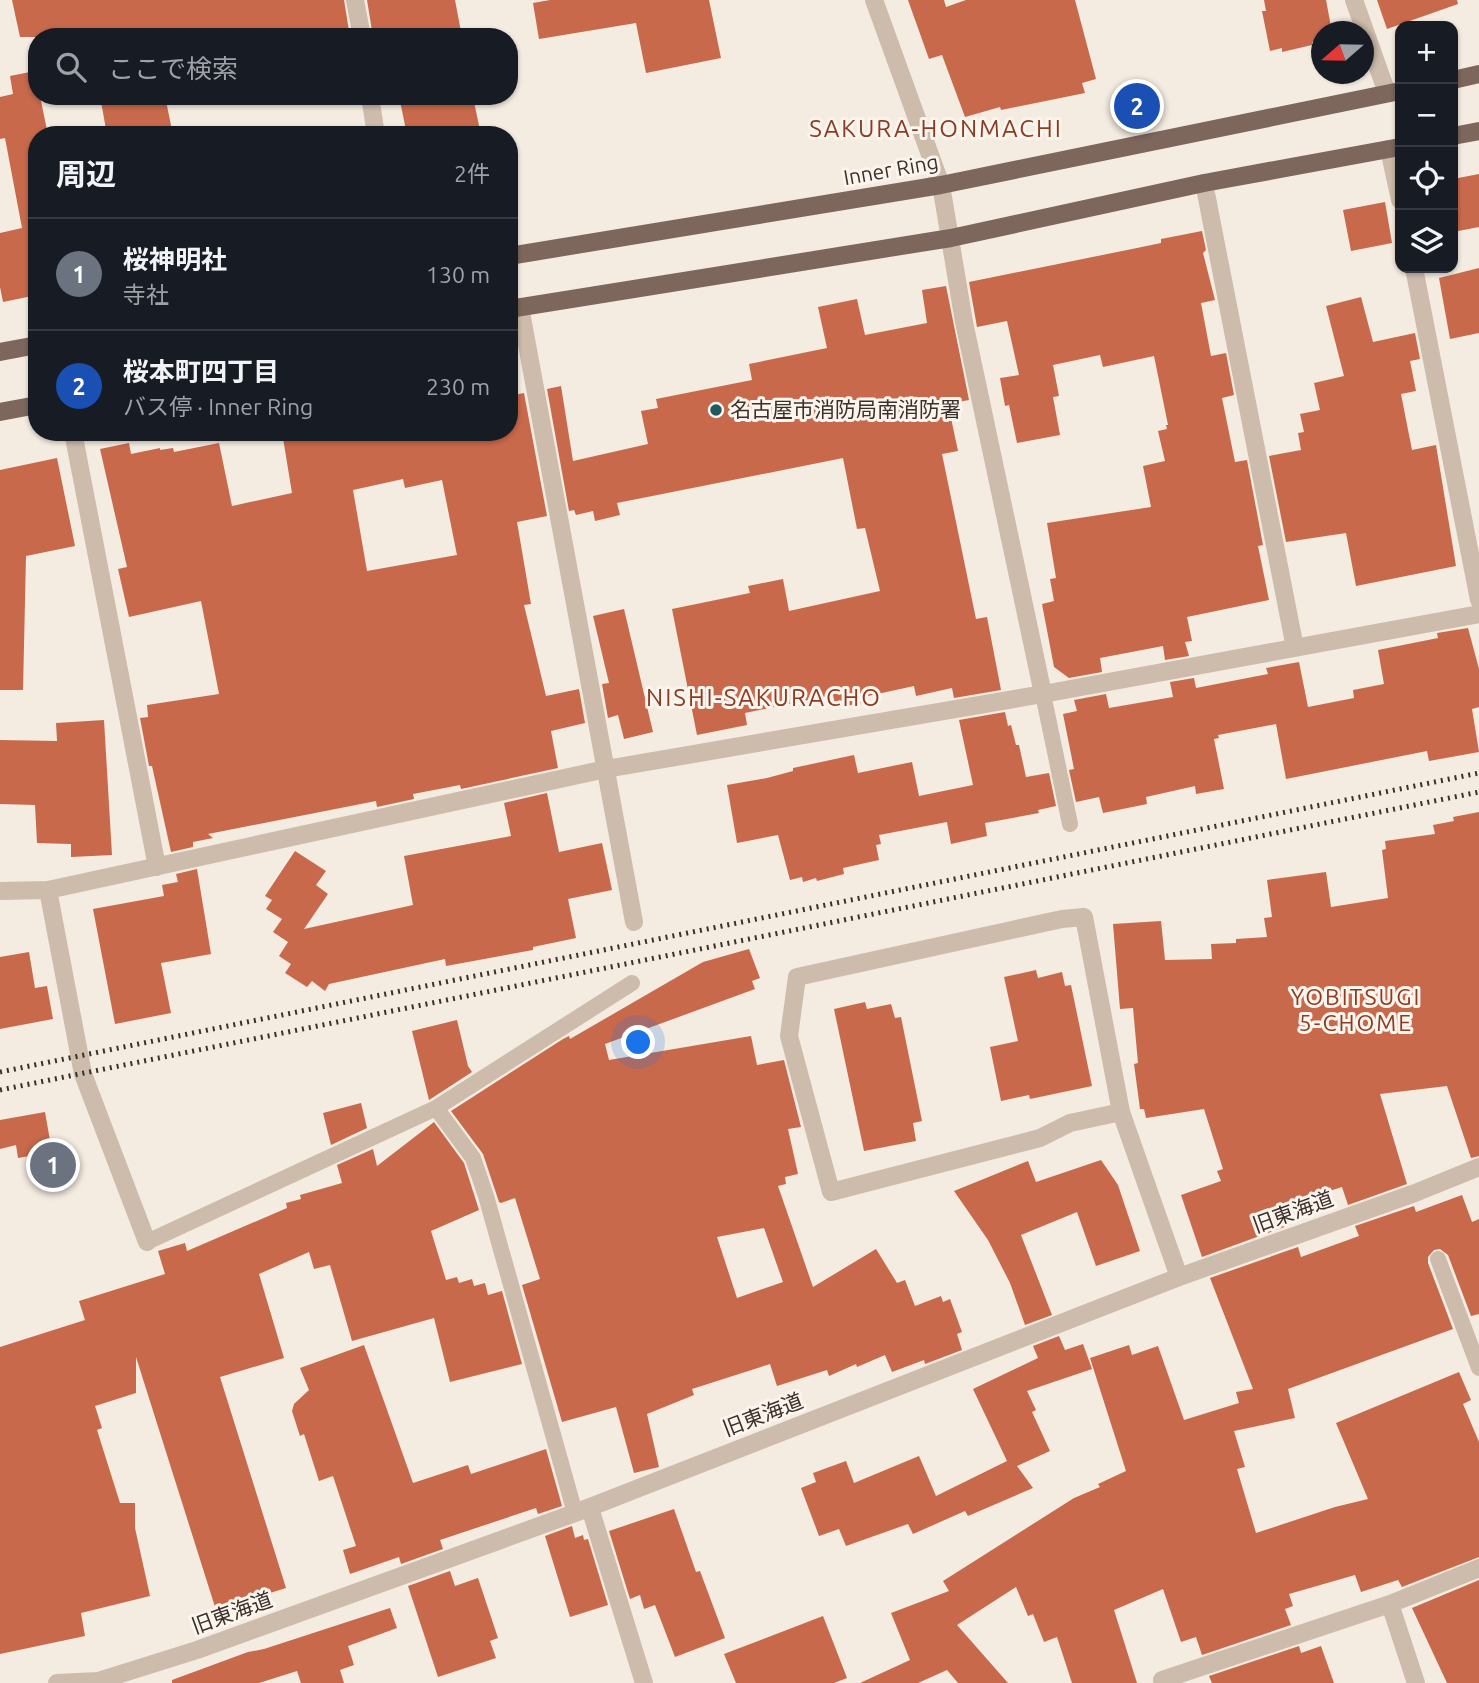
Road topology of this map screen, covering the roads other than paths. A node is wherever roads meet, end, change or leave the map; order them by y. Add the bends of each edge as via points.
1 (355, 0) edge
2 (874, 0) edge
3 (1354, 0) edge
4 (360, 28) edge
5 (1479, 74) edge
6 (1458, 79) edge
7 (1394, 92) edge
8 (371, 105) edge
9 (375, 126) edge
10 (1479, 131) edge
11 (1458, 135) edge
12 (1395, 148) edge
13 (1204, 183) junction
14 (942, 185) junction
15 (951, 238) junction
16 (518, 255) edge
17 (1415, 273) edge
18 (518, 307) edge
19 (518, 328) edge
20 (28, 347) edge
21 (0, 352) edge
22 (28, 407) edge
23 (0, 412) edge
24 (75, 441) edge
25 (1479, 600) edge
26 (1479, 614) edge
27 (1295, 648) junction
28 (1043, 694) junction
29 (606, 769) junction
30 (1070, 824) dead end
31 (157, 867) junction
32 (48, 890) junction
33 (0, 891) edge
34 (634, 922) dead end
35 (632, 983) dead end
36 (436, 1108) junction
37 (1121, 1112) junction
38 (1479, 1167) edge
39 (148, 1242) joint
40 (1438, 1259) dead end
41 (1179, 1277) junction
42 (1479, 1368) edge
43 (583, 1510) junction
44 (1479, 1568) edge
45 (1390, 1604) junction
46 (57, 1683) edge
47 (644, 1683) edge
48 (1163, 1683) edge
49 (1416, 1683) edge

1 - 4 street
2 - 14 street
3 - 7 street
5 - 6 main road
7 - 14 main road, Inner Ring
8 - 9 street
10 - 11 main road
12 - 13 main road
13 - 15 main road
13 - 27 street
14 - 15 street
14 - 16 main road, Inner Ring
15 - 18 main road
15 - 28 street via 964,323
17 - 25 street
19 - 29 street
20 - 21 main road
22 - 23 main road
24 - 31 street
26 - 27 street
27 - 28 street
28 - 29 street
28 - 30 lane
29 - 31 street
29 - 34 street
31 - 32 street
32 - 33 street
32 - 39 street via 83,1074
35 - 36 lane
36 - 39 lane
36 - 43 lane via 473,1158
37 - 37 street via 1070,1123 1040,1138 831,1192 789,1036 797,977 1084,917
37 - 41 street
38 - 41 street, 旧東海道
40 - 42 lane
41 - 43 street, 旧東海道
43 - 46 street, 旧東海道 via 197,1650 98,1681
43 - 47 street
44 - 45 street
45 - 48 street
45 - 49 street

